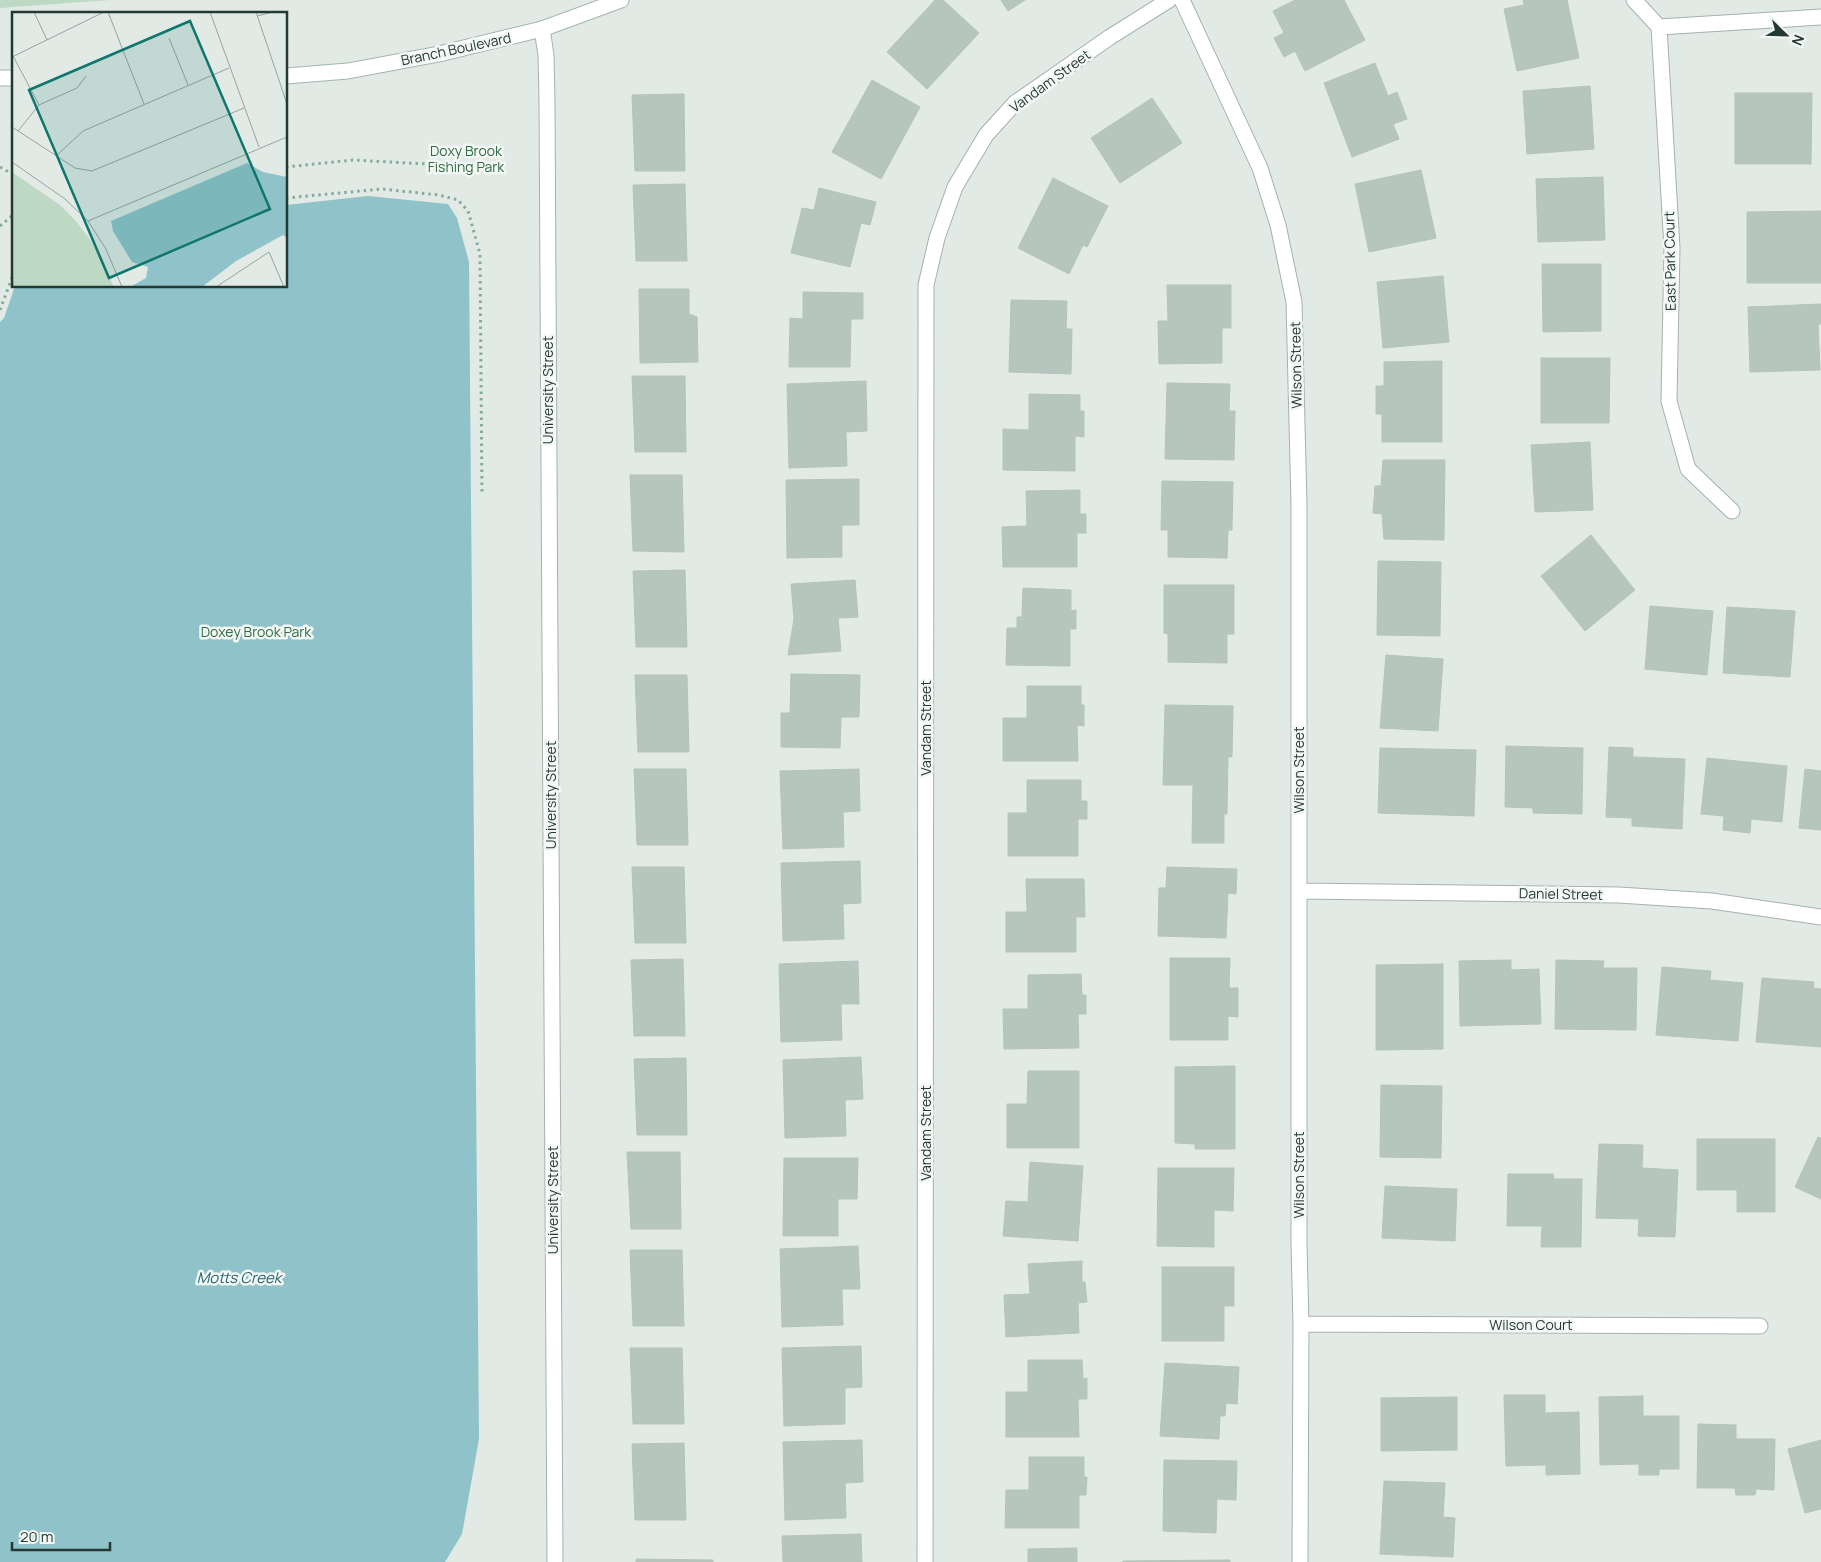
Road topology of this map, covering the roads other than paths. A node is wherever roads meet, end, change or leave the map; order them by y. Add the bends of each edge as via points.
1 (621, 0) edge
2 (1169, 0) edge
3 (1182, 0) edge
4 (1634, 0) edge
5 (1821, 17) edge
6 (1659, 27) junction
7 (542, 29) junction
8 (288, 76) edge
9 (1732, 511) dead end
10 (1300, 891) junction
11 (1821, 917) edge
12 (1301, 1324) junction
13 (1760, 1326) dead end
14 (555, 1562) edge
15 (925, 1562) edge
16 (1300, 1562) edge

1 - 7 street, Branch Boulevard
2 - 15 street, Vandam Street via 1015,103 986,136 955,187 937,238 926,285
3 - 10 street, Wilson Street via 1260,168 1278,225 1294,302 1299,505
4 - 6 street
5 - 6 street
6 - 9 street, East Park Court via 1672,248 1670,401 1688,469
7 - 8 street, Branch Boulevard via 439,54 348,71
7 - 14 street, University Street via 547,102
10 - 11 street, Daniel Street via 1619,895 1712,901
10 - 12 street, Wilson Street
12 - 13 street, Wilson Court
12 - 16 street, Wilson Street

